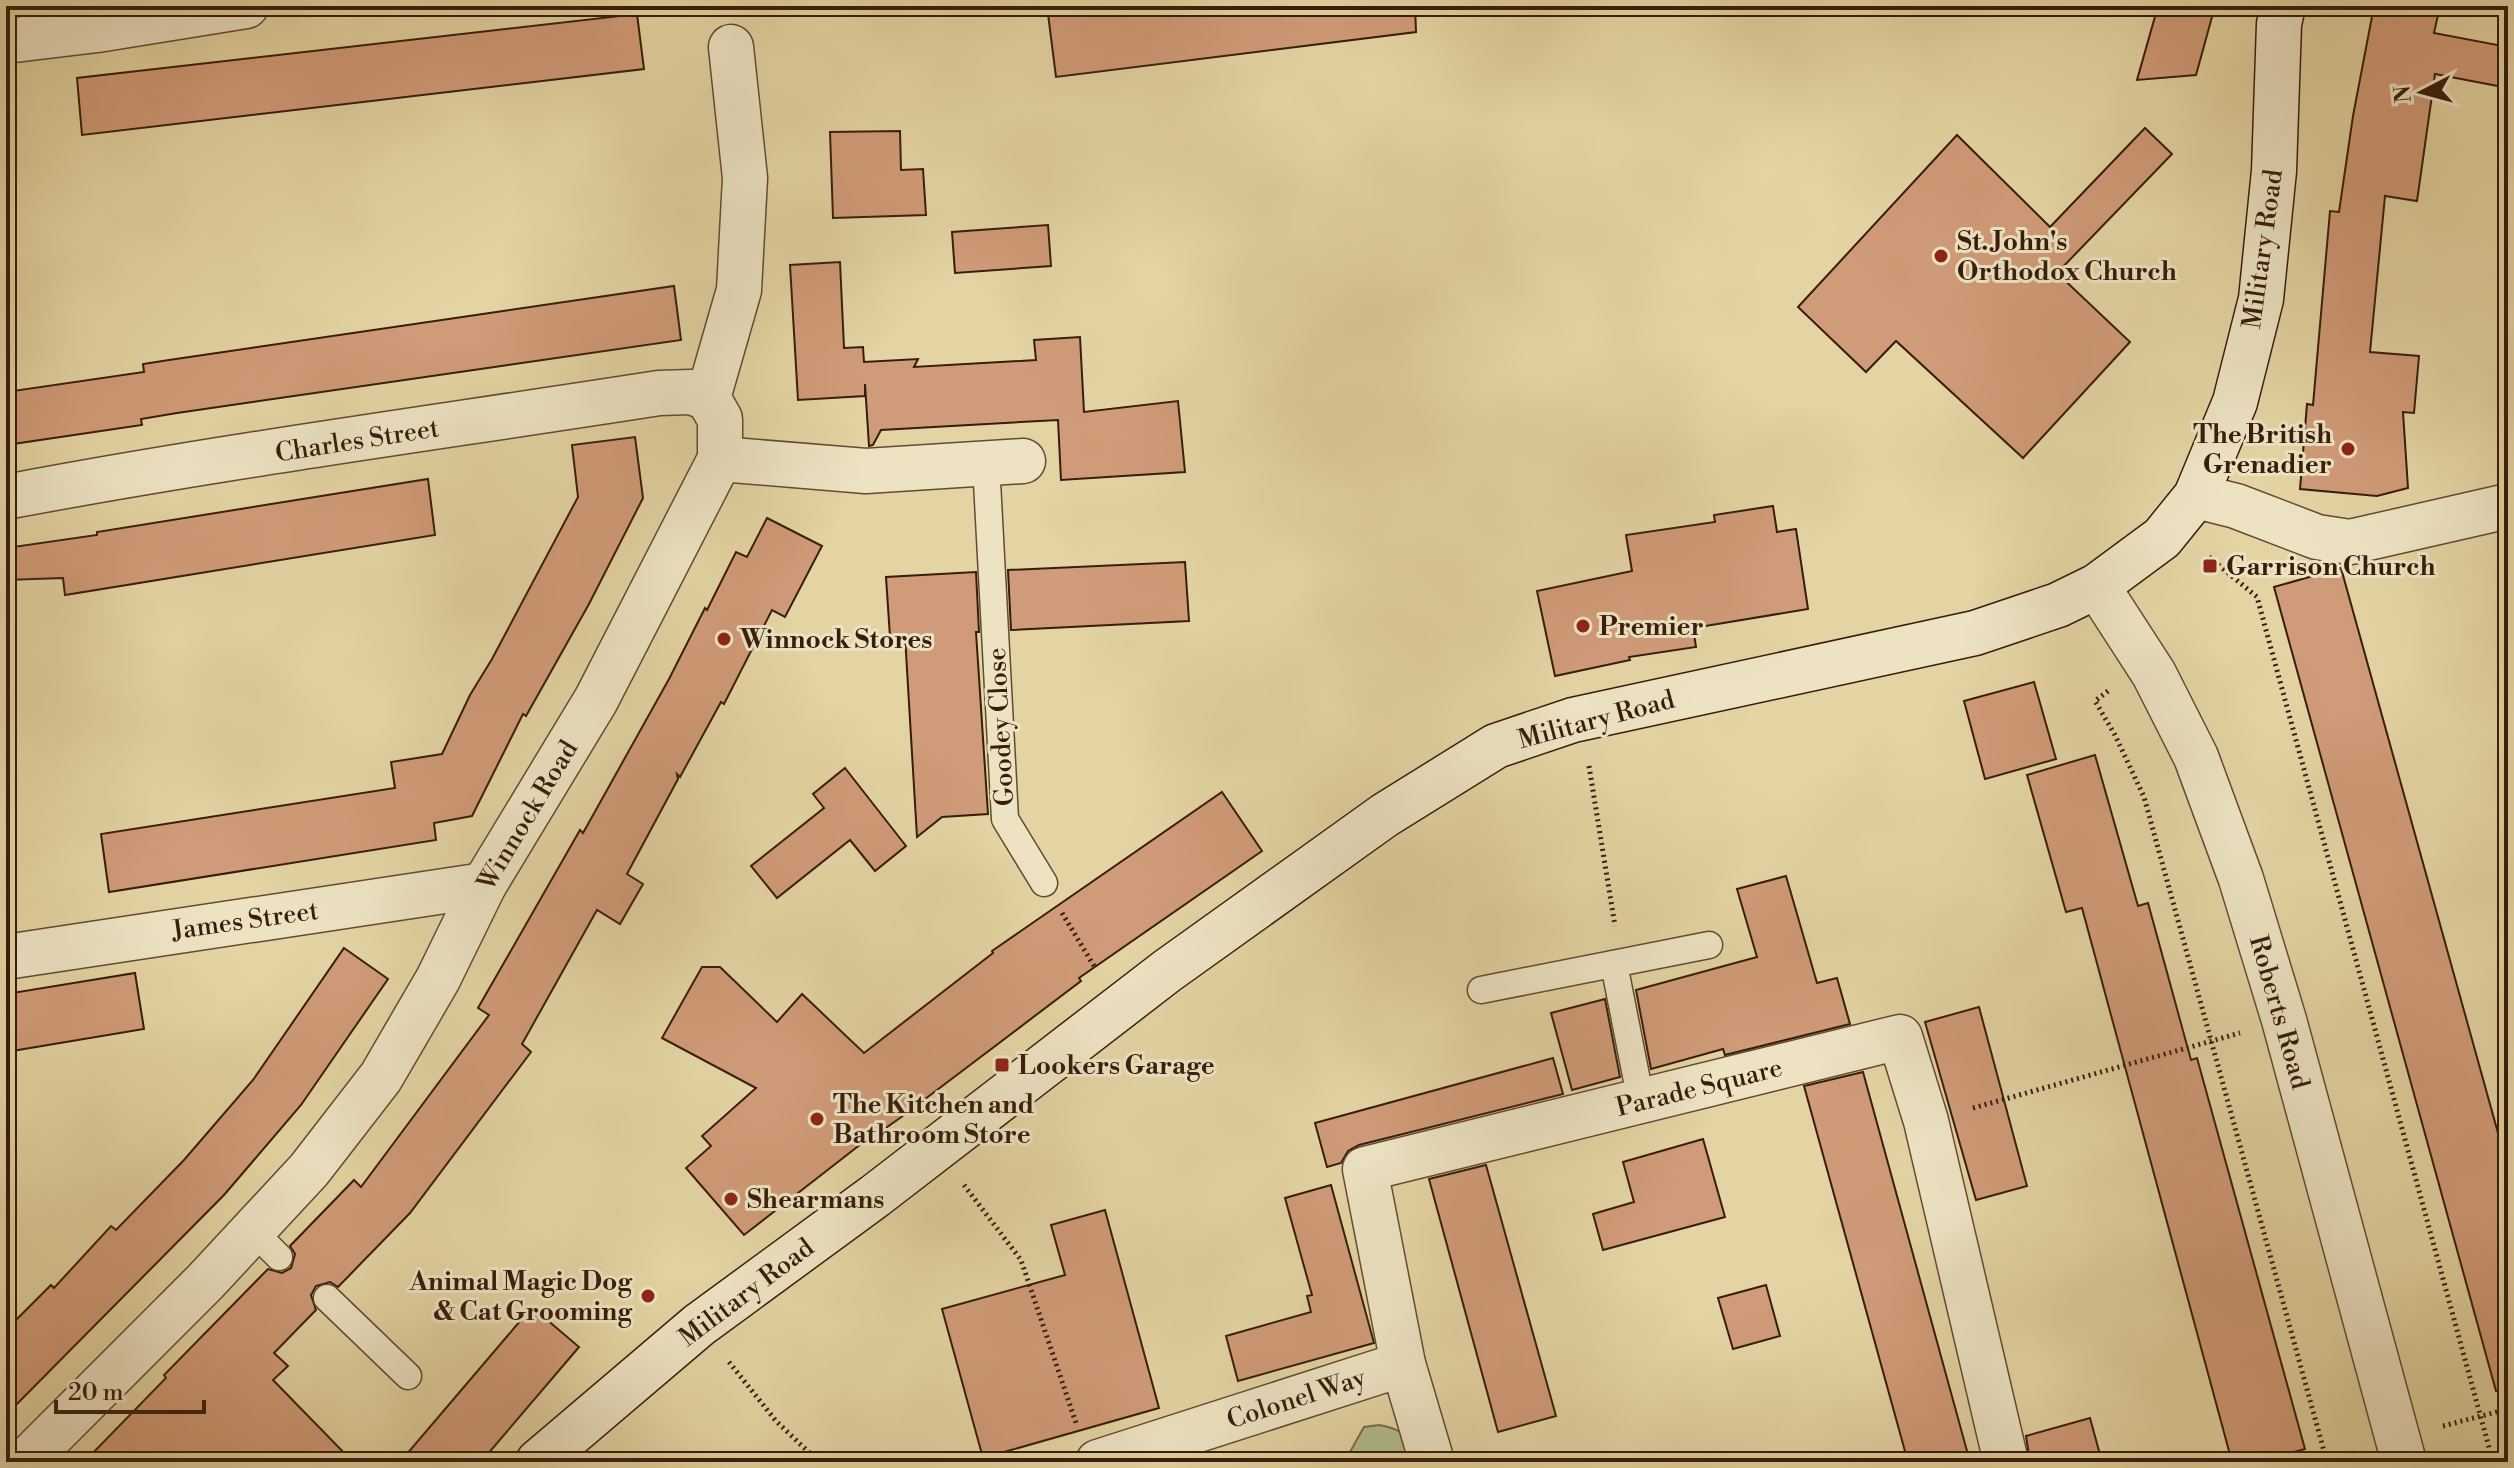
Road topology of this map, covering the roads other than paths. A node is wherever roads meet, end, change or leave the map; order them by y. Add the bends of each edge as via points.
1 (246, 6) edge
2 (2283, 6) edge
3 (6, 41) edge
4 (731, 47) dead end
5 (708, 398) junction
6 (720, 459) junction
7 (1004, 462) joint
8 (6, 497) edge
9 (2508, 506) edge
10 (2183, 511) junction
11 (2097, 586) junction
12 (1044, 883) road end
13 (484, 885) junction
14 (1709, 945) dead end
15 (6, 957) edge
16 (1618, 963) junction
17 (1481, 990) dead end
18 (1641, 1101) junction
19 (327, 1298) dead end
20 (1403, 1364) junction
21 (408, 1376) dead end
22 (1088, 1448) edge
23 (25, 1462) edge
24 (538, 1462) edge
25 (1432, 1462) edge
26 (2006, 1462) edge
27 (2404, 1462) edge

1 - 3 street
2 - 10 street, Military Road via 2261,299 2235,402
4 - 5 street via 745,178 739,290
5 - 6 street, Winnock Road via 720,419
5 - 8 street, Charles Street via 691,392 659,393 160,468
6 - 7 street, Goodey Close via 866,471
6 - 13 street, Winnock Road via 596,700
7 - 12 lane, Goodey Close via 1005,819
9 - 10 street via 2350,542 2317,537 2236,506
10 - 11 street, Military Road via 2162,538
11 - 24 street, Military Road via 1975,633 1581,718 1496,746 1385,815 1120,1008 699,1325
11 - 27 street, Roberts Road via 2147,663 2196,757 2241,879
13 - 15 street, James Street
13 - 23 street, Winnock Road via 381,1077 309,1170 266,1244
14 - 16 lane
16 - 17 lane
16 - 18 lane
18 - 20 street, Parade Square via 1365,1169
18 - 26 street, Parade Square via 1900,1037 1926,1121
19 - 21 lane
20 - 22 street, Colonel Way
20 - 25 street, Parade Square

